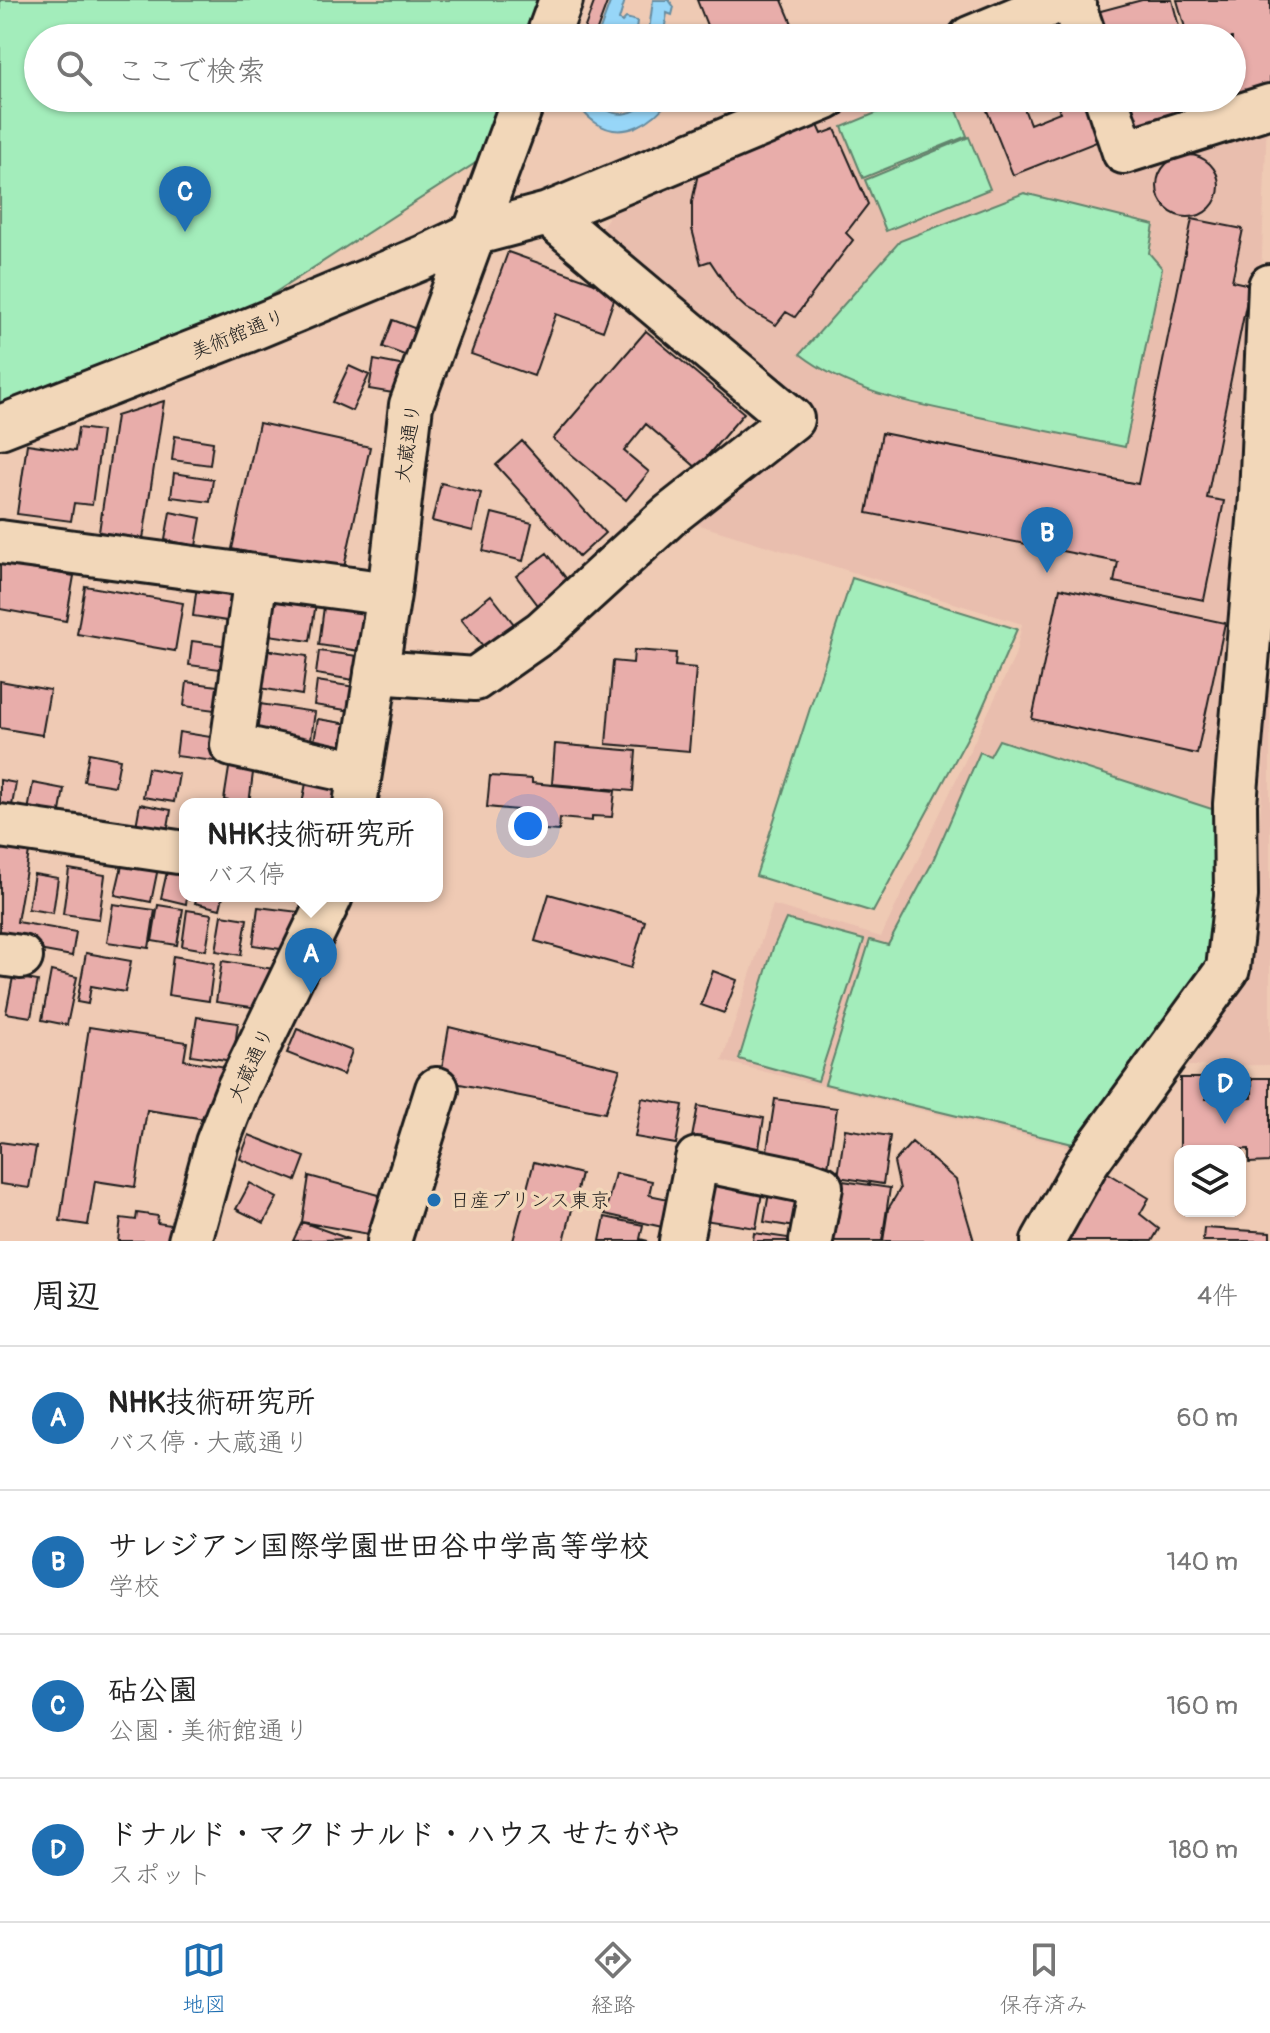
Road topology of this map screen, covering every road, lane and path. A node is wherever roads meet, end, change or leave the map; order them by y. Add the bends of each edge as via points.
1 (561, 0) edge
2 (1061, 0) edge
3 (1072, 0) edge
4 (552, 24) edge
5 (1004, 24) edge
6 (1080, 24) edge
7 (1270, 106) edge
8 (519, 112) edge
9 (792, 112) edge
10 (1111, 112) edge
11 (548, 214) junction
12 (473, 234) junction
13 (1270, 286) edge
14 (0, 427) edge
15 (1267, 429) edge
16 (0, 542) edge
17 (256, 576) junction
18 (389, 594) junction
19 (376, 672) junction
20 (357, 788) edge
21 (0, 826) edge
22 (179, 852) edge
23 (328, 902) edge
24 (437, 1089) dead end
25 (190, 1241) edge
26 (389, 1241) edge
27 (681, 1241) edge
28 (811, 1241) edge
29 (1043, 1241) edge

1 - 4 street
2 - 5 street
3 - 6 street
7 - 10 street via 1124,152
8 - 12 street, 大蔵通り
9 - 11 street, 美術館通り
11 - 12 street, 美術館通り
11 - 19 street via 792,419 670,515 542,632 475,679
12 - 14 street, 美術館通り via 244,332
12 - 18 street, 大蔵通り via 411,405
13 - 15 street
15 - 29 street via 1235,804 1236,896 1228,969 1088,1161
16 - 17 street
17 - 18 street
17 - 20 street via 232,745
18 - 19 street, 大蔵通り
19 - 20 street, 大蔵通り
21 - 22 street
23 - 25 street, 大蔵通り via 238,1089
24 - 26 street
27 - 28 street via 697,1159 821,1187

